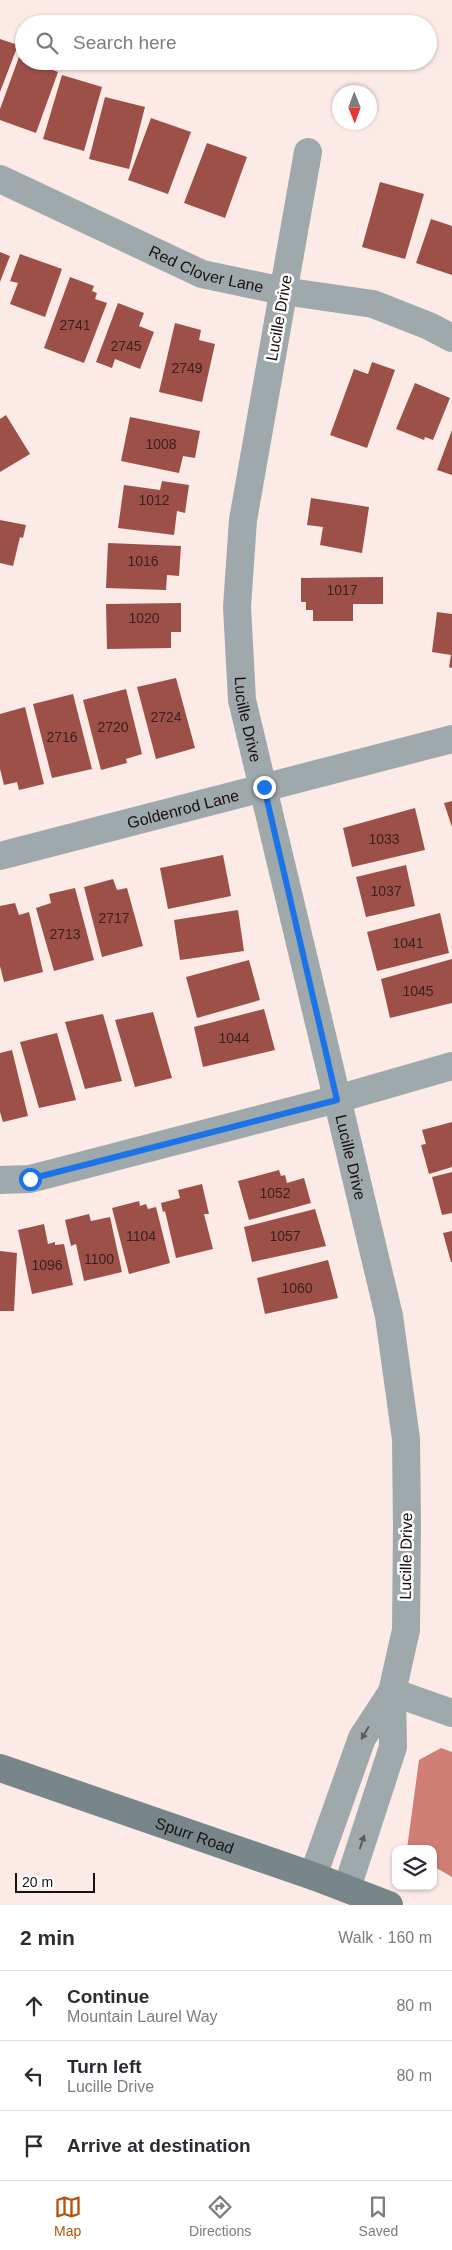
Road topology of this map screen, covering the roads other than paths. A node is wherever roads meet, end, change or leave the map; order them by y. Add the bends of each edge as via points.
1 (308, 152) dead end
2 (0, 179) edge
3 (283, 291) junction
4 (452, 338) edge
5 (452, 739) edge
6 (264, 787) junction
7 (0, 856) edge
8 (452, 1066) edge
9 (337, 1100) junction
10 (0, 1180) edge
11 (392, 1692) junction
12 (452, 1713) edge
13 (0, 1768) edge
14 (313, 1876) junction
15 (347, 1888) junction
16 (389, 1905) edge

1 - 3 street, Lucille Drive
2 - 3 street, Red Clover Lane via 202,274
3 - 4 street, Red Clover Lane via 373,304
3 - 6 street, Lucille Drive via 243,520 237,607 242,700
5 - 6 street, Goldenrod Lane
6 - 7 street, Goldenrod Lane
6 - 9 street, Lucille Drive
8 - 9 street
9 - 10 street via 30,1179
9 - 11 street, Lucille Drive via 388,1316 406,1439 406,1630
11 - 12 street
11 -> 14 street, Lucille Drive via 362,1738
15 -> 11 street, Lucille Drive via 393,1748
13 - 14 street, Spurr Road
14 - 15 street, Spurr Road
15 - 16 street, Spurr Road

